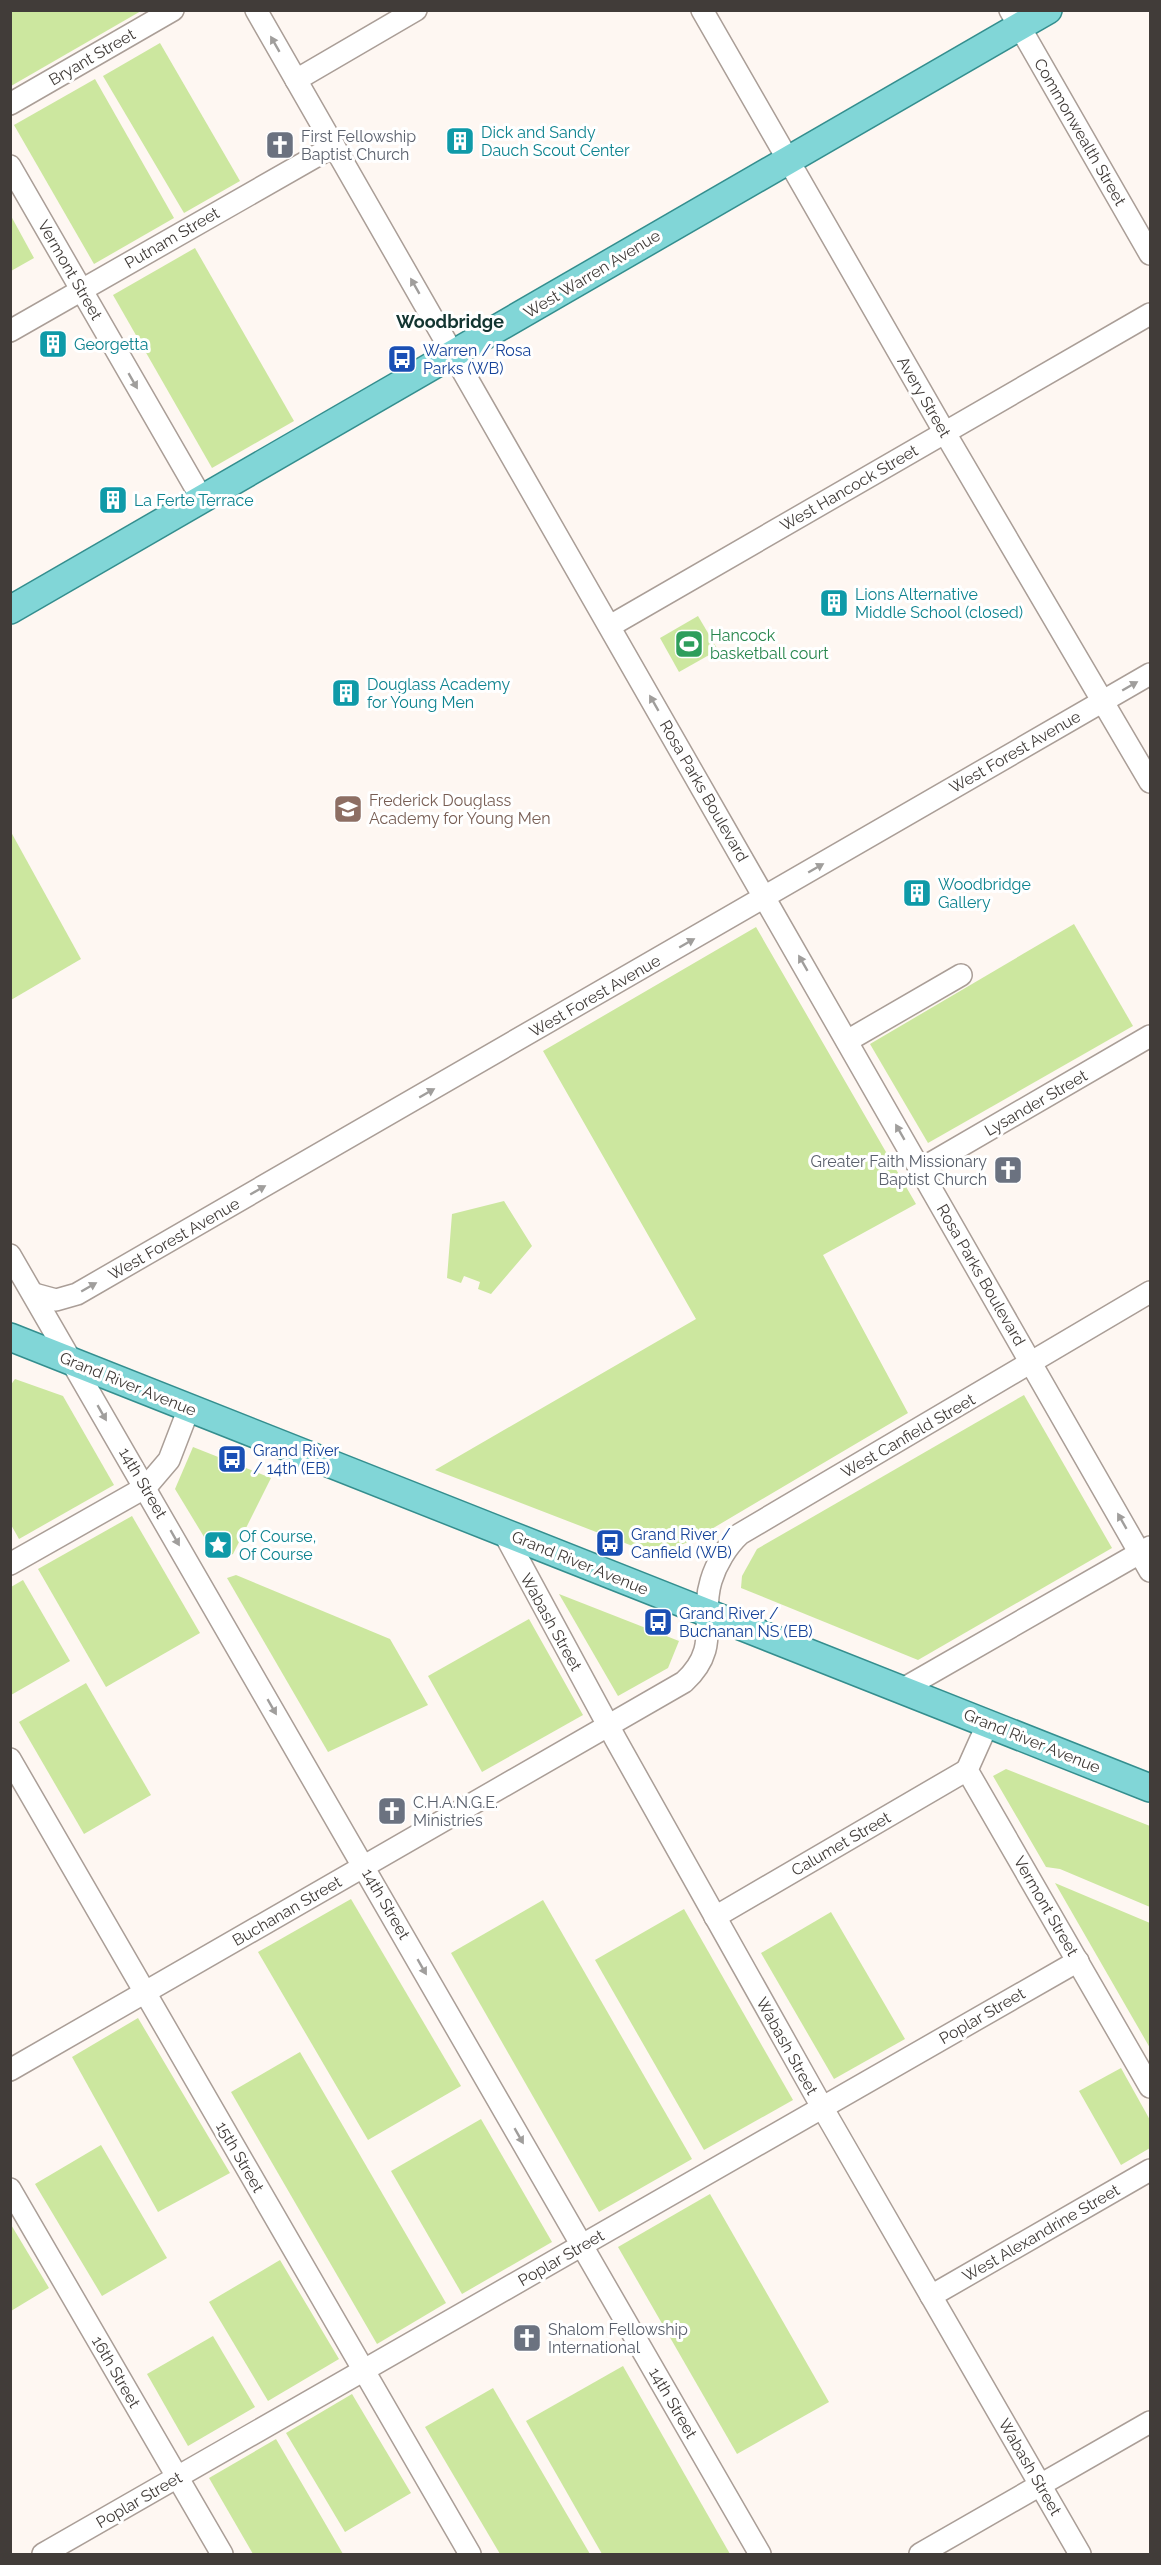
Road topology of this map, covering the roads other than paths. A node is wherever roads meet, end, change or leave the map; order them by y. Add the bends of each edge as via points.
1 (173, 10) edge
2 (256, 10) edge
3 (416, 10) edge
4 (702, 10) edge
5 (1048, 10) edge
6 (1015, 19) edge
7 (296, 80) junction
8 (10, 104) edge
9 (334, 146) junction
10 (787, 161) junction
11 (10, 166) edge
12 (1150, 254) edge
13 (81, 291) junction
14 (1150, 314) edge
15 (10, 331) edge
16 (455, 355) junction
17 (945, 433) junction
18 (202, 500) junction
19 (10, 610) edge
20 (610, 626) junction
21 (1150, 674) edge
22 (1104, 701) junction
23 (1150, 782) edge
24 (765, 897) junction
25 (961, 975) dead end
26 (1150, 1036) edge
27 (847, 1041) junction
28 (921, 1169) junction
29 (10, 1255) edge
30 (1150, 1292) edge
31 (34, 1294) junction
32 (10, 1337) edge
33 (73, 1362) junction
34 (1031, 1363) junction
35 (189, 1408) junction
36 (146, 1487) junction
37 (504, 1533) junction
38 (1145, 1550) edge
39 (10, 1564) edge
40 (1150, 1571) edge
41 (709, 1613) junction
42 (902, 1690) junction
43 (988, 1723) junction
44 (608, 1726) junction
45 (10, 1759) edge
46 (967, 1770) junction
47 (1150, 1788) edge
48 (365, 1867) junction
49 (715, 1917) junction
50 (1078, 1960) junction
51 (145, 1992) junction
52 (10, 2070) edge
53 (1150, 2087) edge
54 (822, 2107) junction
55 (1150, 2170) edge
56 (10, 2189) edge
57 (582, 2246) junction
58 (931, 2296) junction
59 (364, 2370) junction
60 (1150, 2422) edge
61 (177, 2478) junction
62 (1040, 2485) junction
63 (43, 2554) edge
64 (222, 2554) edge
65 (470, 2554) edge
66 (760, 2554) edge
67 (920, 2554) edge
68 (1080, 2554) edge

1 - 8 street, Bryant Street
7 -> 2 street, Rosa Parks Boulevard
3 - 7 street
4 - 10 street, Avery Street
5 - 6 main road, West Warren Avenue
6 - 10 main road, West Warren Avenue
6 - 12 street, Commonwealth Street
7 - 9 street, Rosa Parks Boulevard
9 - 13 street, Putnam Street
16 -> 9 street, Rosa Parks Boulevard
10 - 16 main road, West Warren Avenue
10 - 17 street, Avery Street
11 - 13 street, Vermont Street
13 - 15 street, Putnam Street
13 -> 18 street, Vermont Street
14 - 17 street, West Hancock Street
16 - 18 main road, West Warren Avenue
16 - 20 street, Rosa Parks Boulevard
17 - 20 street, West Hancock Street
17 - 22 street, Avery Street
18 - 19 main road, West Warren Avenue
24 -> 20 street, Rosa Parks Boulevard
22 -> 21 street, West Forest Avenue
22 - 23 street, Avery Street
24 -> 22 street, West Forest Avenue
27 -> 24 street, Rosa Parks Boulevard
31 -> 24 street, West Forest Avenue via 56,1300 77,1294
25 - 27 street
26 - 28 street, Lysander Street
28 -> 27 street, Rosa Parks Boulevard
28 - 34 street, Rosa Parks Boulevard
29 - 31 street, 14th Street
30 - 34 street, West Canfield Street
31 - 33 street, 14th Street
32 - 33 main road, Grand River Avenue
33 - 35 main road, Grand River Avenue
33 -> 36 street, 14th Street
38 -> 34 street, Rosa Parks Boulevard
34 - 41 street, West Canfield Street via 740,1534 725,1551 711,1580
35 - 36 street via 169,1460
35 - 37 main road, Grand River Avenue
36 - 39 street
36 -> 48 street, 14th Street
37 - 41 main road, Grand River Avenue
37 - 44 street, Wabash Street
38 - 40 street, Rosa Parks Boulevard
38 - 42 street
41 - 42 main road, Grand River Avenue
41 - 44 street, Buchanan Street via 706,1648 691,1675
42 - 43 main road, Grand River Avenue
43 - 46 street
43 - 47 main road, Grand River Avenue
44 - 48 street, Buchanan Street
44 - 49 street, Wabash Street
45 - 51 street, 15th Street
46 - 49 street, Calumet Street
46 - 50 street, Vermont Street
48 - 51 street, Buchanan Street
48 -> 57 street, 14th Street
49 - 54 street, Wabash Street
50 - 53 street, Vermont Street
50 - 54 street, Poplar Street
51 - 52 street, Buchanan Street
51 - 59 street, 15th Street
54 - 57 street, Poplar Street
54 - 58 street, Wabash Street
55 - 58 street, West Alexandrine Street
56 - 61 street, 16th Street
57 - 59 street, Poplar Street
57 - 66 street, 14th Street
58 - 62 street, Wabash Street
59 - 61 street, Poplar Street
59 - 65 street, 15th Street
60 - 62 street
61 - 63 street, Poplar Street
61 - 64 street, 16th Street
62 - 67 street
62 - 68 street, Wabash Street

